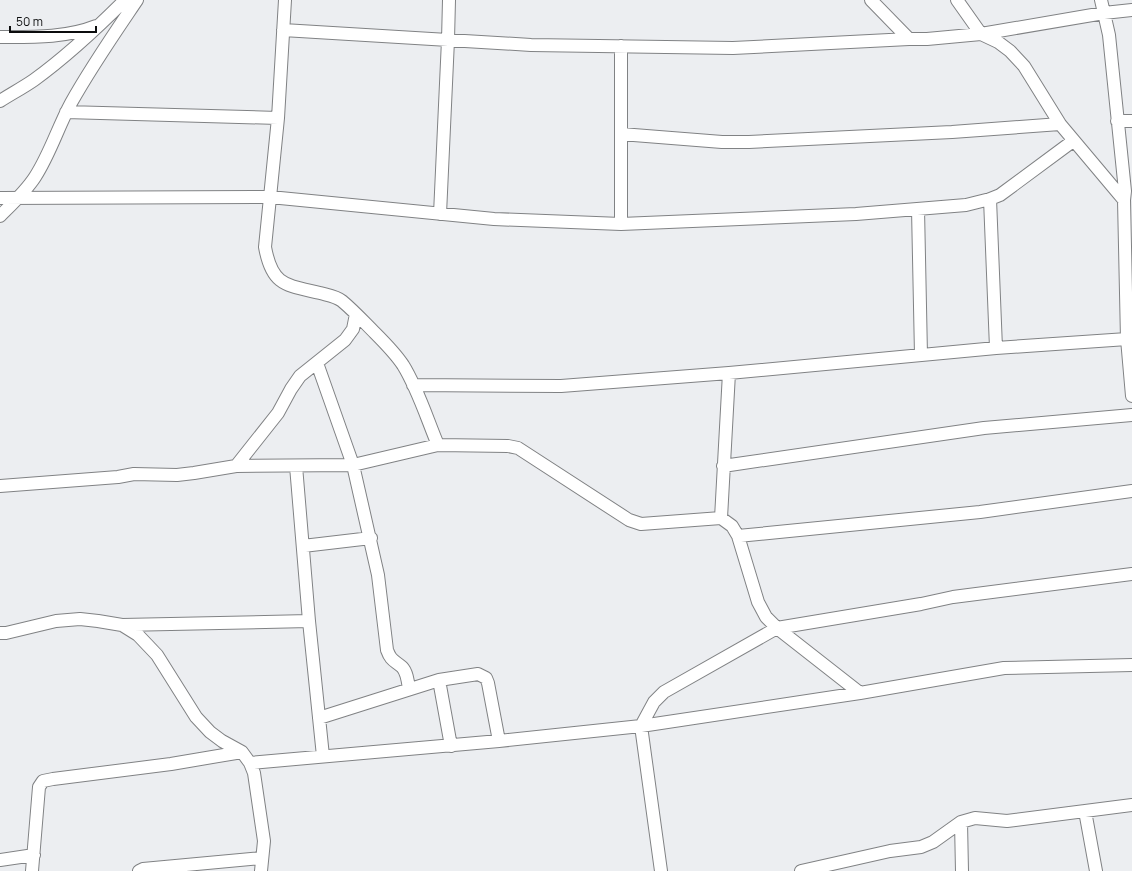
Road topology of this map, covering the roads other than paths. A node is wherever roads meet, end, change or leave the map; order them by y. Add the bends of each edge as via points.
1 (124, 0) edge
2 (137, 0) edge
3 (285, 0) edge
4 (449, 0) edge
5 (871, 0) edge
6 (957, 0) edge
7 (1101, 0) edge
8 (1132, 10) edge
9 (1104, 13) junction
10 (102, 23) junction
11 (283, 30) junction
12 (981, 34) junction
13 (0, 37) edge
14 (908, 39) junction
15 (448, 40) junction
16 (621, 46) junction
17 (0, 101) edge
18 (66, 112) junction
19 (278, 118) junction
20 (1118, 120) junction
21 (1132, 120) edge
22 (1060, 124) junction
23 (621, 134) junction
24 (1073, 141) junction
25 (1127, 164) edge
26 (270, 197) junction
27 (0, 198) edge
28 (18, 198) junction
29 (990, 199) junction
30 (1124, 200) junction
31 (918, 209) junction
32 (440, 214) junction
33 (0, 216) edge
34 (621, 224) junction
35 (356, 314) junction
36 (1127, 340) junction
37 (996, 348) junction
38 (920, 355) junction
39 (317, 363) junction
40 (729, 373) junction
41 (414, 385) junction
42 (1132, 396) edge
43 (1132, 414) edge
44 (438, 445) junction
45 (353, 465) junction
46 (236, 466) junction
47 (296, 466) junction
48 (723, 466) junction
49 (0, 486) edge
50 (1132, 492) edge
51 (721, 518) junction
52 (738, 536) junction
53 (371, 538) junction
54 (303, 546) junction
55 (1132, 574) edge
56 (309, 621) junction
57 (122, 625) junction
58 (777, 628) junction
59 (0, 633) edge
60 (1132, 665) edge
61 (439, 680) junction
62 (409, 689) junction
63 (860, 693) junction
64 (319, 718) junction
65 (641, 726) junction
66 (500, 741) junction
67 (451, 746) junction
68 (242, 752) junction
69 (323, 756) junction
70 (250, 763) junction
71 (1132, 805) edge
72 (1085, 811) junction
73 (962, 822) junction
74 (34, 855) junction
75 (261, 858) junction
76 (0, 860) edge
77 (142, 870) edge
78 (32, 871) edge
79 (261, 871) edge
80 (661, 871) edge
81 (800, 871) edge
82 (962, 871) edge
83 (1096, 871) edge

1 - 10 street
2 - 18 street via 87,75
3 - 11 street
4 - 15 street
5 - 14 street
6 - 12 street
7 - 9 street
8 - 9 street
9 - 12 street
9 - 20 street via 1109,35
10 - 13 street via 71,34
10 - 17 street via 64,58
11 - 15 street
11 - 19 street
12 - 14 street
12 - 22 street via 998,42 1024,66
14 - 16 street via 733,48
15 - 16 street via 531,45
15 - 32 street
16 - 23 street
18 - 19 street
18 - 28 street via 35,178
19 - 26 street
20 - 21 street
20 - 25 street
22 - 23 street via 750,142
22 - 24 street
23 - 34 street
24 - 29 street via 1000,195
24 - 30 street
25 - 30 street
26 - 28 street
26 - 32 street
26 - 35 street via 265,248 274,275 285,283 341,300
27 - 28 street
28 - 33 street
29 - 31 street via 966,205
29 - 37 street
30 - 36 street
31 - 34 street
31 - 38 street
32 - 34 street via 494,219
35 - 39 street via 353,329 345,340
35 - 41 street via 394,353
36 - 37 street
36 - 42 street
37 - 38 street
38 - 40 street
39 - 45 street
39 - 46 street via 300,376 278,413
40 - 41 street via 561,386
40 - 48 street
41 - 44 street
43 - 48 street via 984,428
44 - 45 street
44 - 51 street via 518,448 614,511 641,524
45 - 47 street
45 - 53 street
46 - 47 street
46 - 49 street via 177,475 134,474
47 - 54 street
48 - 51 street
50 - 52 street via 980,512
51 - 52 street via 732,526
52 - 58 street via 758,602 766,617
53 - 54 street
53 - 62 street via 387,650 394,663 405,673
54 - 56 street
55 - 58 street via 953,597
56 - 57 street
56 - 64 street
57 - 59 street via 98,621 56,621
57 - 68 street via 138,635 157,655 196,717 210,732
58 - 63 street
58 - 65 street via 664,692 654,702
60 - 63 street via 1004,668
61 - 62 street
61 - 66 street via 478,674 486,678
61 - 67 street
62 - 64 street
63 - 65 street
64 - 69 street
65 - 66 street
65 - 80 street
66 - 67 street
67 - 69 street
68 - 70 street
68 - 74 street via 43,781 39,787
69 - 70 street
70 - 75 street via 254,773 264,841
71 - 72 street
72 - 73 street via 1007,821 975,818
72 - 83 street
73 - 81 street via 934,842 922,847 890,851
73 - 82 street
74 - 76 street
74 - 78 street
75 - 77 street
75 - 79 street

